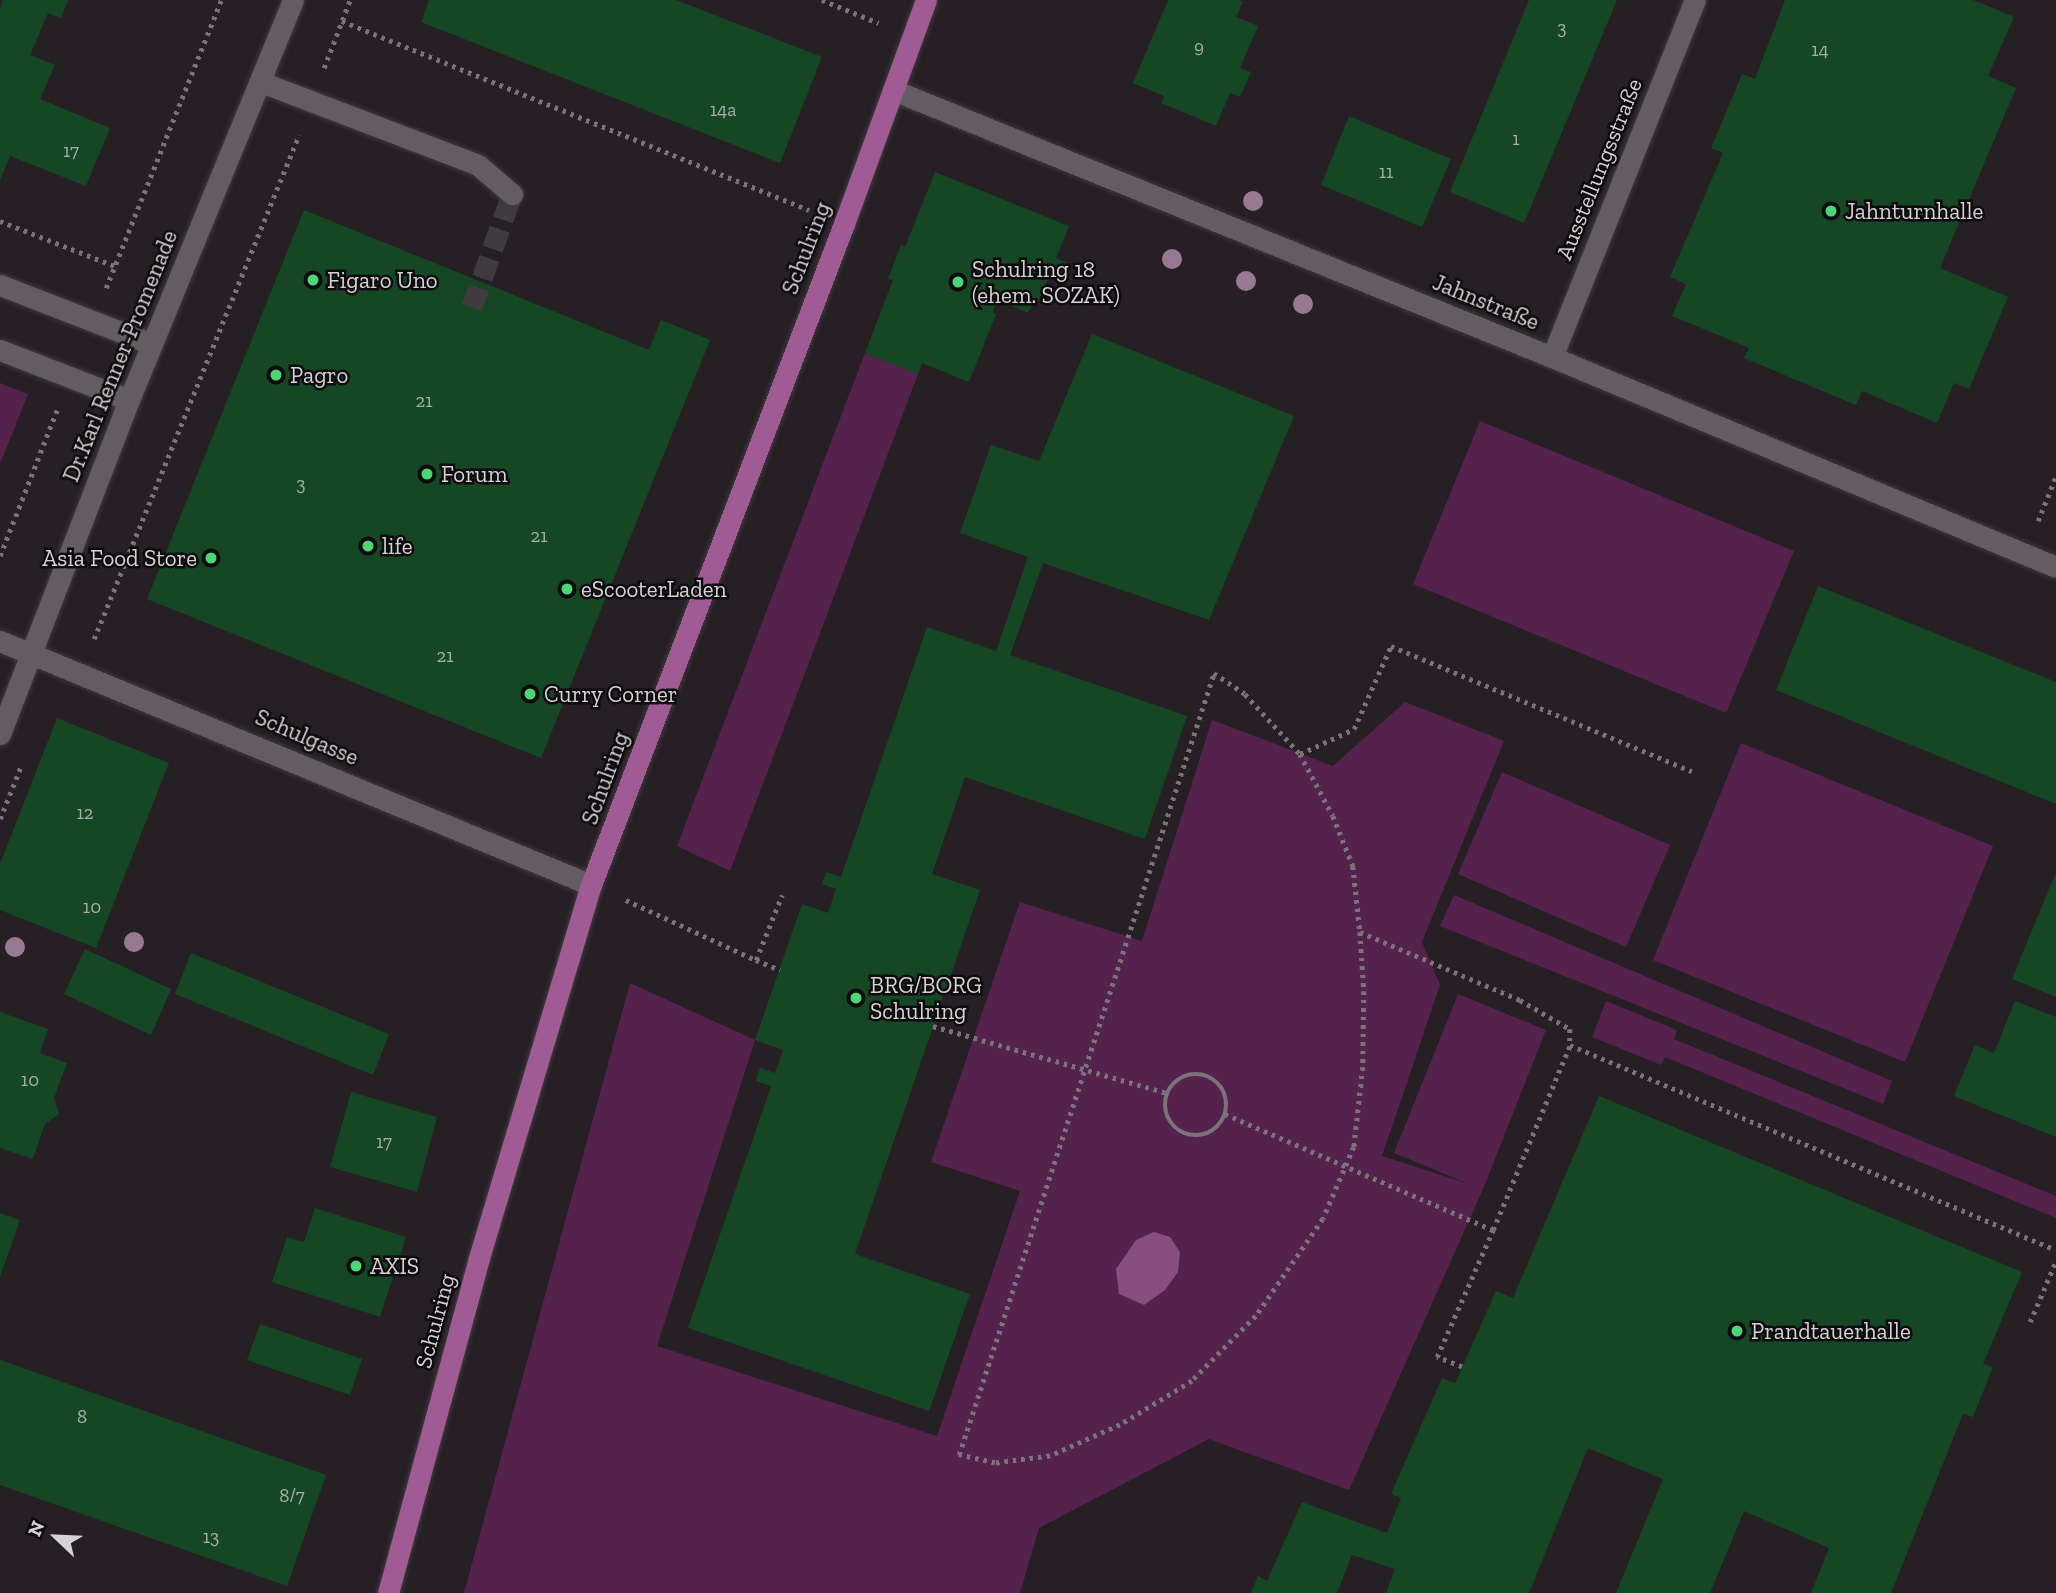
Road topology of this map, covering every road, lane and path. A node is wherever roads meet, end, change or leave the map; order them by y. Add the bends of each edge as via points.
1 (221, 0) edge
2 (293, 0) edge
3 (350, 0) edge
4 (822, 0) edge
5 (926, 0) edge
6 (1695, 0) edge
7 (342, 20) junction
8 (913, 37) junction
9 (261, 82) junction
10 (893, 90) junction
11 (311, 103) junction
12 (512, 194) dead end
13 (0, 221) edge
14 (844, 224) junction
15 (115, 266) junction
16 (0, 285) edge
17 (93, 321) junction
18 (152, 344) junction
19 (0, 350) edge
20 (1552, 357) junction
21 (70, 377) junction
22 (129, 400) junction
23 (2056, 476) edge
24 (2025, 554) junction
25 (0, 556) edge
26 (2056, 567) edge
27 (108, 604) dead end
28 (0, 641) edge
29 (31, 654) junction
30 (0, 734) edge
31 (1300, 754) junction
32 (1692, 771) dead end
33 (592, 885) junction
34 (782, 895) dead end
35 (1360, 932) junction
36 (756, 960) junction
37 (780, 970) dead end
38 (933, 1026) dead end
39 (1570, 1045) junction
40 (1086, 1072) junction
41 (1167, 1093) junction
42 (1225, 1114) junction
43 (1345, 1168) junction
44 (1493, 1230) junction
45 (2056, 1250) edge
46 (2056, 1261) edge
47 (2030, 1322) dead end
48 (1462, 1367) dead end
49 (388, 1593) edge

1 - 15 path, Dr.Karl Renner-Promenade
2 - 9 street, Dr.Karl Renner-Promenade
3 - 7 path
4 - 8 path
5 - 8 main road, Schulring
6 - 20 street, Ausstellungsstraße
7 - 11 path
7 - 14 path
8 - 10 main road, Schulring
9 - 11 street
9 - 18 street, Dr.Karl Renner-Promenade
10 - 14 main road, Schulring
10 - 20 street, Jahnstraße
11 - 12 street via 478,165
11 - 27 path
13 - 15 path
14 - 33 main road, Schulring
15 - 17 path, Dr.Karl Renner-Promenade
16 - 17 street
17 - 18 street
18 - 22 street, Dr.Karl Renner-Promenade
19 - 21 street
20 - 24 street, Jahnstraße
21 - 22 street
21 - 25 path, Dr.Karl Renner-Promenade
22 - 29 street, Dr.Karl Renner-Promenade
23 - 24 path
24 - 26 street, Jahnstraße
28 - 29 street, Schulgasse
29 - 30 street, Dr.Karl Renner-Promenade
29 - 33 street, Schulgasse
31 - 32 path via 1354,729 1391,646
31 - 35 path via 1353,866
31 - 40 path via 1245,694 1214,673
33 - 36 path
33 - 49 main road, Schulring via 479,1258
34 - 36 path
35 - 39 path via 1520,1000 1570,1029
35 - 43 path via 1363,1067 1354,1147
36 - 37 path
38 - 40 path
39 - 44 path
39 - 45 path
40 - 41 path
40 - 43 path via 959,1455 995,1462 1050,1456 1120,1425 1192,1381 1256,1316 1323,1219
41 - 42 path via 1182,1078 1211,1078 1224,1094
41 - 42 path via 1165,1113 1185,1135 1214,1130
42 - 43 path
43 - 44 path
44 - 48 path via 1437,1357
46 - 47 path

